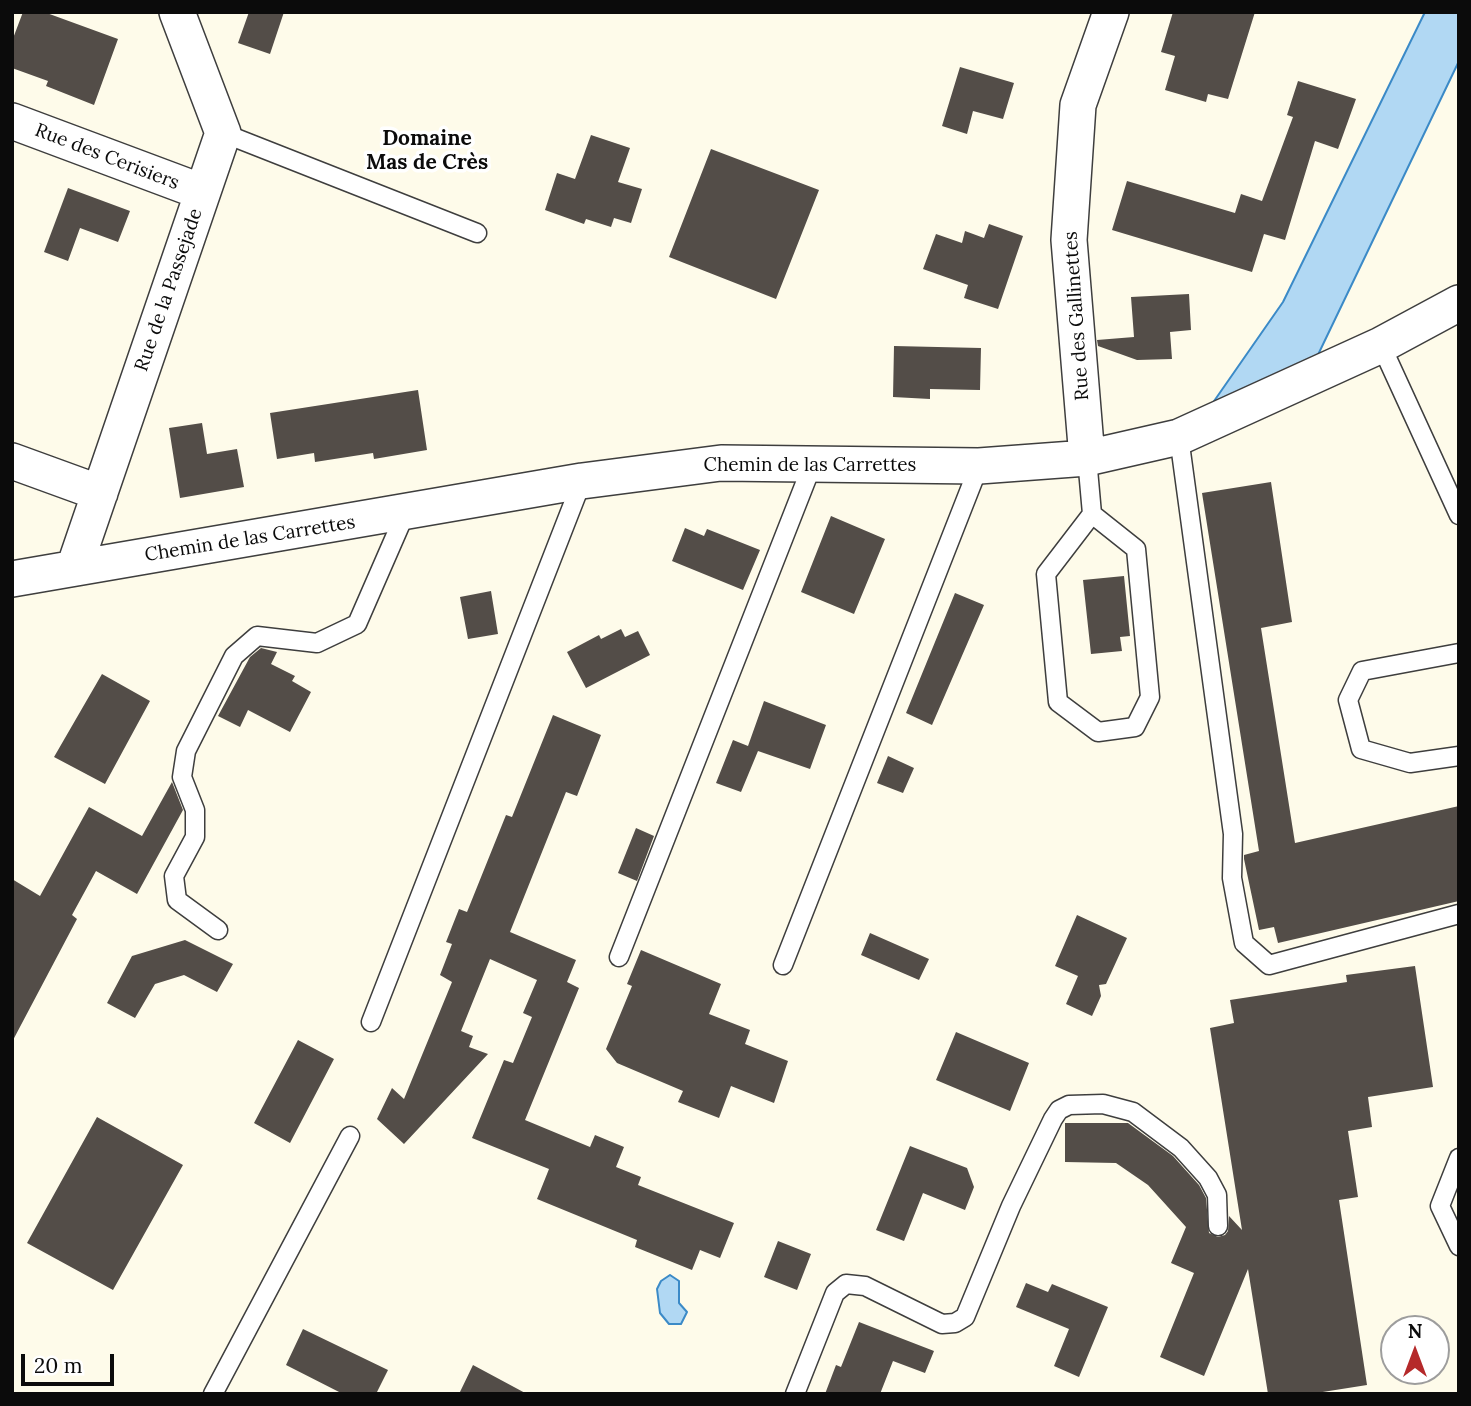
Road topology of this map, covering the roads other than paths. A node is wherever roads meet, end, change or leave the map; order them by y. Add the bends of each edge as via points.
1 (177, 12) edge
2 (1111, 12) edge
3 (12, 121) edge
4 (223, 133) junction
5 (202, 192) junction
6 (477, 233) dead end
7 (1459, 303) edge
8 (1381, 345) junction
9 (1179, 437) junction
10 (1087, 458) junction
11 (12, 461) edge
12 (813, 463) junction
13 (979, 466) junction
14 (582, 481) junction
15 (100, 493) junction
16 (405, 514) junction
17 (1092, 514) junction
18 (1459, 515) edge
19 (74, 568) junction
20 (12, 579) edge
21 (1459, 653) edge
22 (1459, 756) edge
23 (1459, 914) edge
24 (218, 930) dead end
25 (619, 957) dead end
26 (783, 965) dead end
27 (372, 1022) dead end
28 (350, 1136) dead end
29 (1459, 1158) edge
30 (1218, 1226) dead end
31 (1459, 1246) edge
32 (213, 1394) edge
33 (795, 1394) edge

1 - 4 street
2 - 10 street, Rue des Gallinettes via 1078,104 1069,240
3 - 5 street, Rue des Cerisiers
4 - 5 street, Rue de la Passejade
4 - 6 lane
5 - 15 street, Rue de la Passejade
7 - 8 street, Chemin de las Carrettes
8 - 9 street, Chemin de las Carrettes
8 - 18 lane
9 - 10 street, Chemin de las Carrettes
9 - 23 lane via 1233,834 1232,878 1244,943 1269,965
10 - 13 street, Chemin de las Carrettes
10 - 17 lane
11 - 15 street
12 - 13 street, Chemin de las Carrettes
12 - 14 street, Chemin de las Carrettes via 722,463
12 - 25 lane
13 - 26 lane
14 - 16 street, Chemin de las Carrettes
14 - 27 lane
15 - 19 street, Rue de la Passejade
16 - 19 street, Chemin de las Carrettes
16 - 24 lane via 357,624 317,643 257,636 234,656 186,751 182,777 195,810 195,837 174,876 177,900
17 - 17 lane via 1046,574 1058,702 1098,732 1135,727 1150,697 1136,549
19 - 20 street, Chemin de las Carrettes
21 - 22 lane via 1362,671 1348,700 1361,749 1410,763
28 - 32 lane
29 - 31 lane via 1440,1206
30 - 33 lane via 1217,1195 1181,1148 1133,1112 1103,1104 1069,1105 1059,1110 1011,1206 965,1317 942,1324 865,1286 846,1284 835,1293

